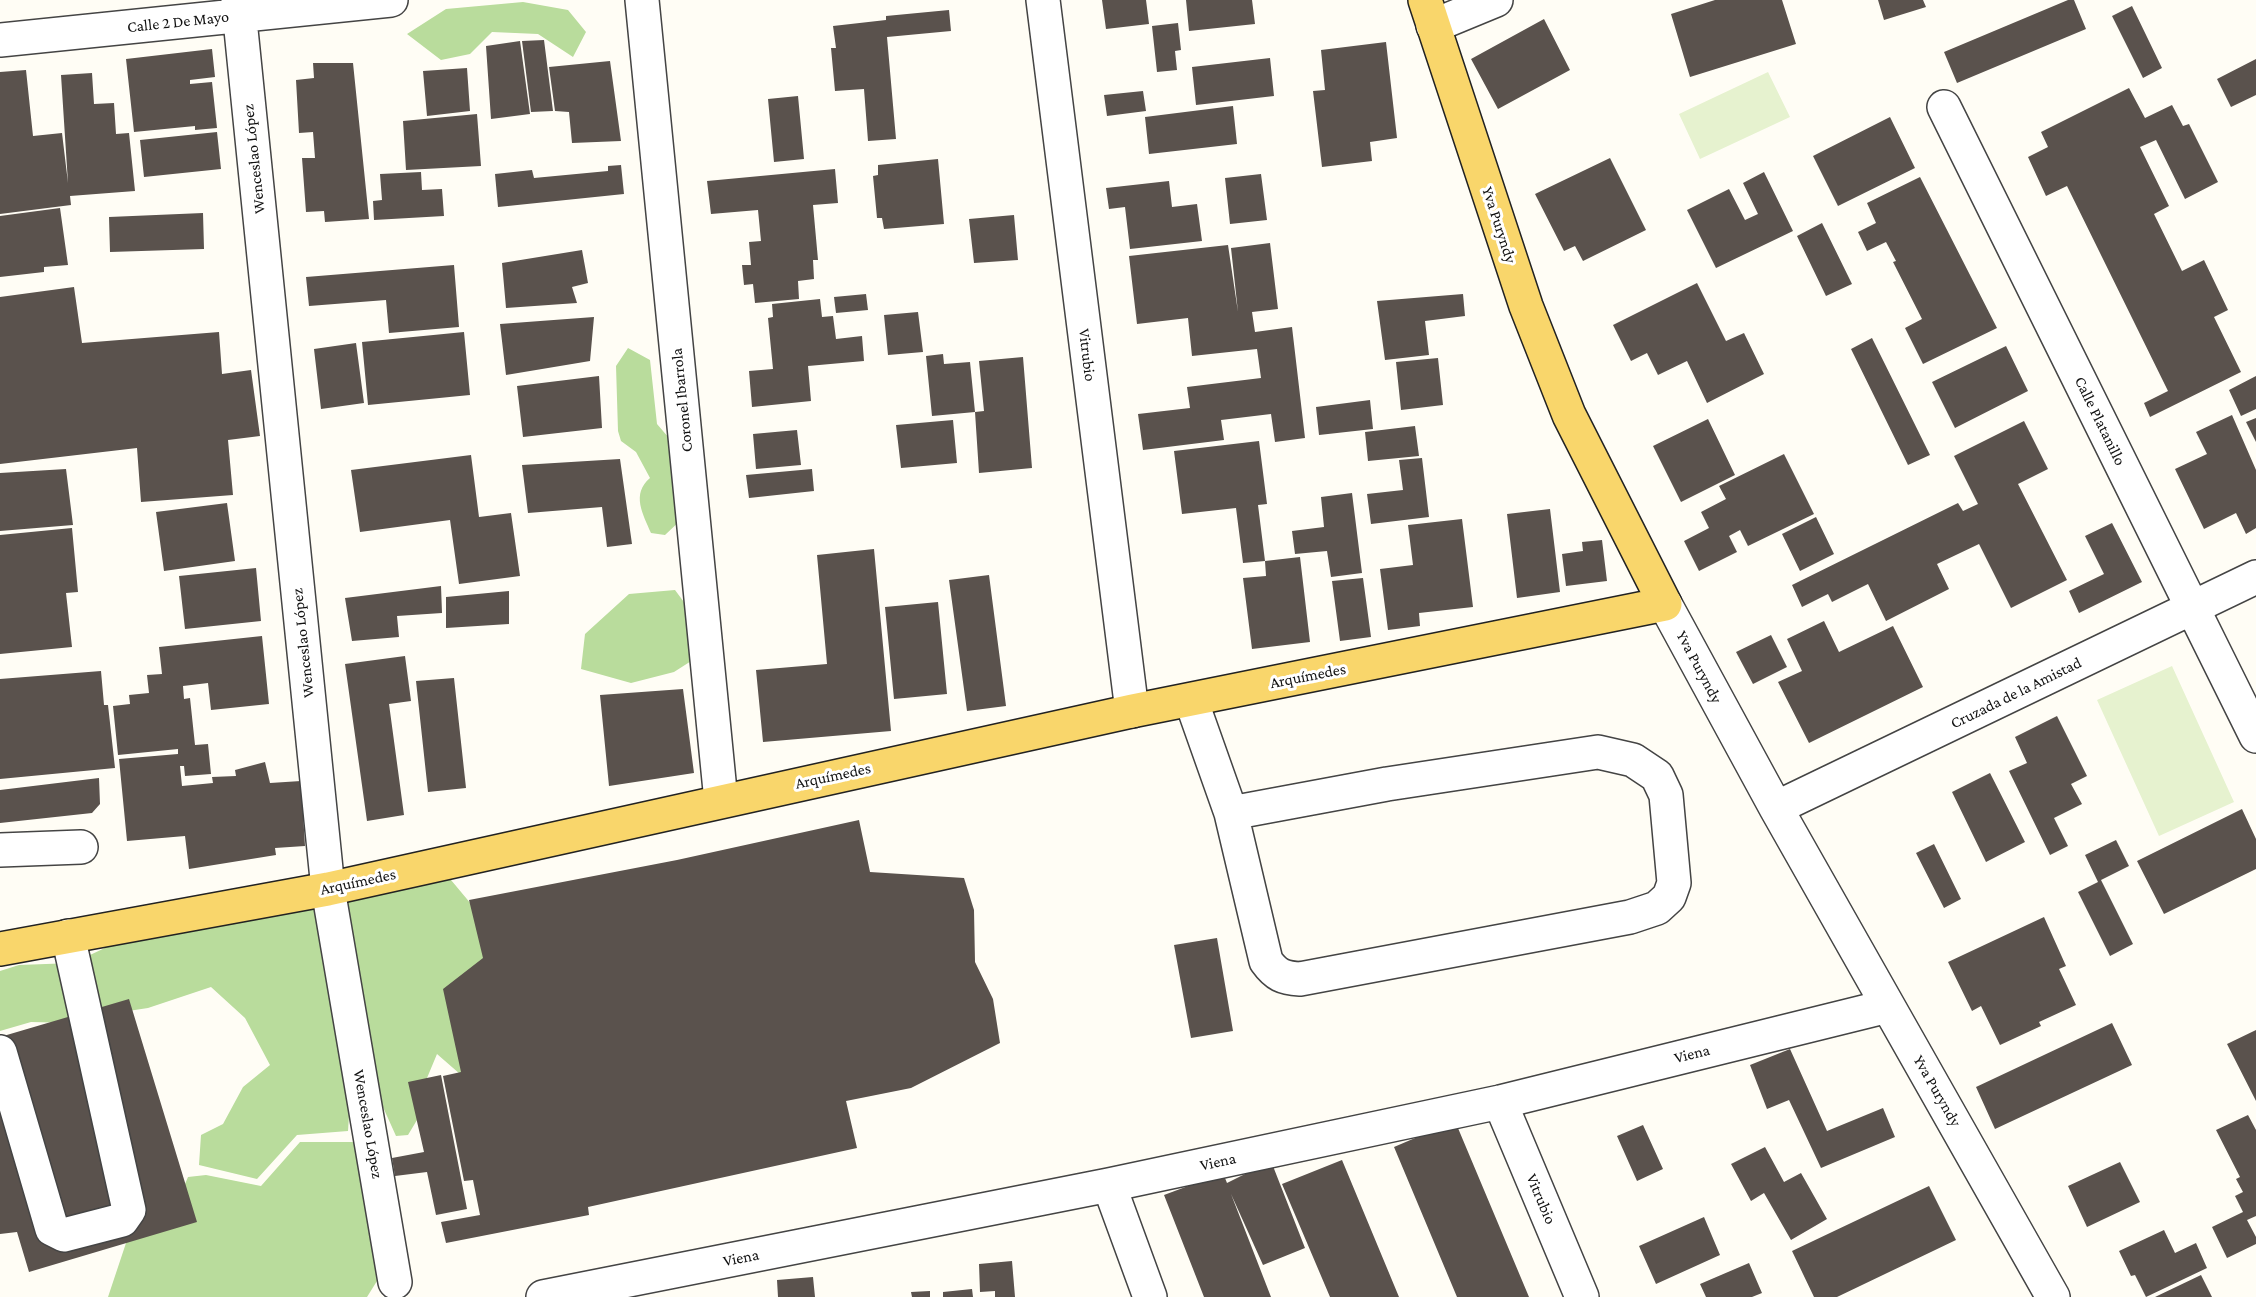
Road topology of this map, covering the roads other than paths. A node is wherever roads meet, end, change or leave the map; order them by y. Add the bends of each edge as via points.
1 (391, 0) edge
2 (642, 0) edge
3 (1043, 0) edge
4 (1496, 0) edge
5 (239, 8) edge
6 (1429, 13) edge
7 (0, 40) edge
8 (1944, 107) dead end
9 (2256, 577) edge
10 (1665, 604) junction
11 (2193, 608) junction
12 (1191, 700) junction
13 (1132, 711) junction
14 (2256, 736) edge
15 (721, 801) junction
16 (1776, 808) junction
17 (1231, 813) junction
18 (81, 847) dead end
19 (0, 850) edge
20 (328, 889) junction
21 (68, 936) junction
22 (0, 949) edge
23 (1888, 1006) junction
24 (0, 1052) edge
25 (1500, 1102) junction
26 (1109, 1185) junction
27 (395, 1282) dead end
28 (543, 1297) edge
29 (1150, 1297) edge
30 (1582, 1297) edge
31 (2053, 1297) edge

1 - 5 street, Calle 2 De Mayo
2 - 15 street, Coronel Ibarrola
3 - 13 street, Vitrubio
4 - 6 street
5 - 7 street, Calle 2 De Mayo
5 - 20 street, Wenceslao López
6 - 10 main road, Yva Puryndy via 1526,306 1569,415
8 - 11 street, Calle Platanillo
9 - 11 street, Cruzada de la Amistad
10 - 12 main road, Arquímedes
10 - 16 street, Yva Puryndy
11 - 14 street, Calle Platanillo
11 - 16 street, Cruzada de la Amistad
12 - 13 main road, Arquímedes
12 - 17 street
13 - 15 main road, Arquímedes
15 - 20 main road, Arquímedes
16 - 23 street, Yva Puryndy
17 - 17 street via 1387,784 1598,752 1633,759 1657,776 1666,795 1674,883 1669,897 1657,908 1630,917 1300,979 1284,978 1266,961
18 - 19 street
20 - 21 main road, Arquímedes
20 - 27 street, Wenceslao López
21 - 22 main road, Arquímedes
21 - 24 street via 129,1210 122,1220 64,1235 52,1229
23 - 25 street, Viena
23 - 31 street, Yva Puryndy
25 - 26 street, Viena
25 - 30 street, Vitrubio
26 - 28 street, Viena
26 - 29 street

